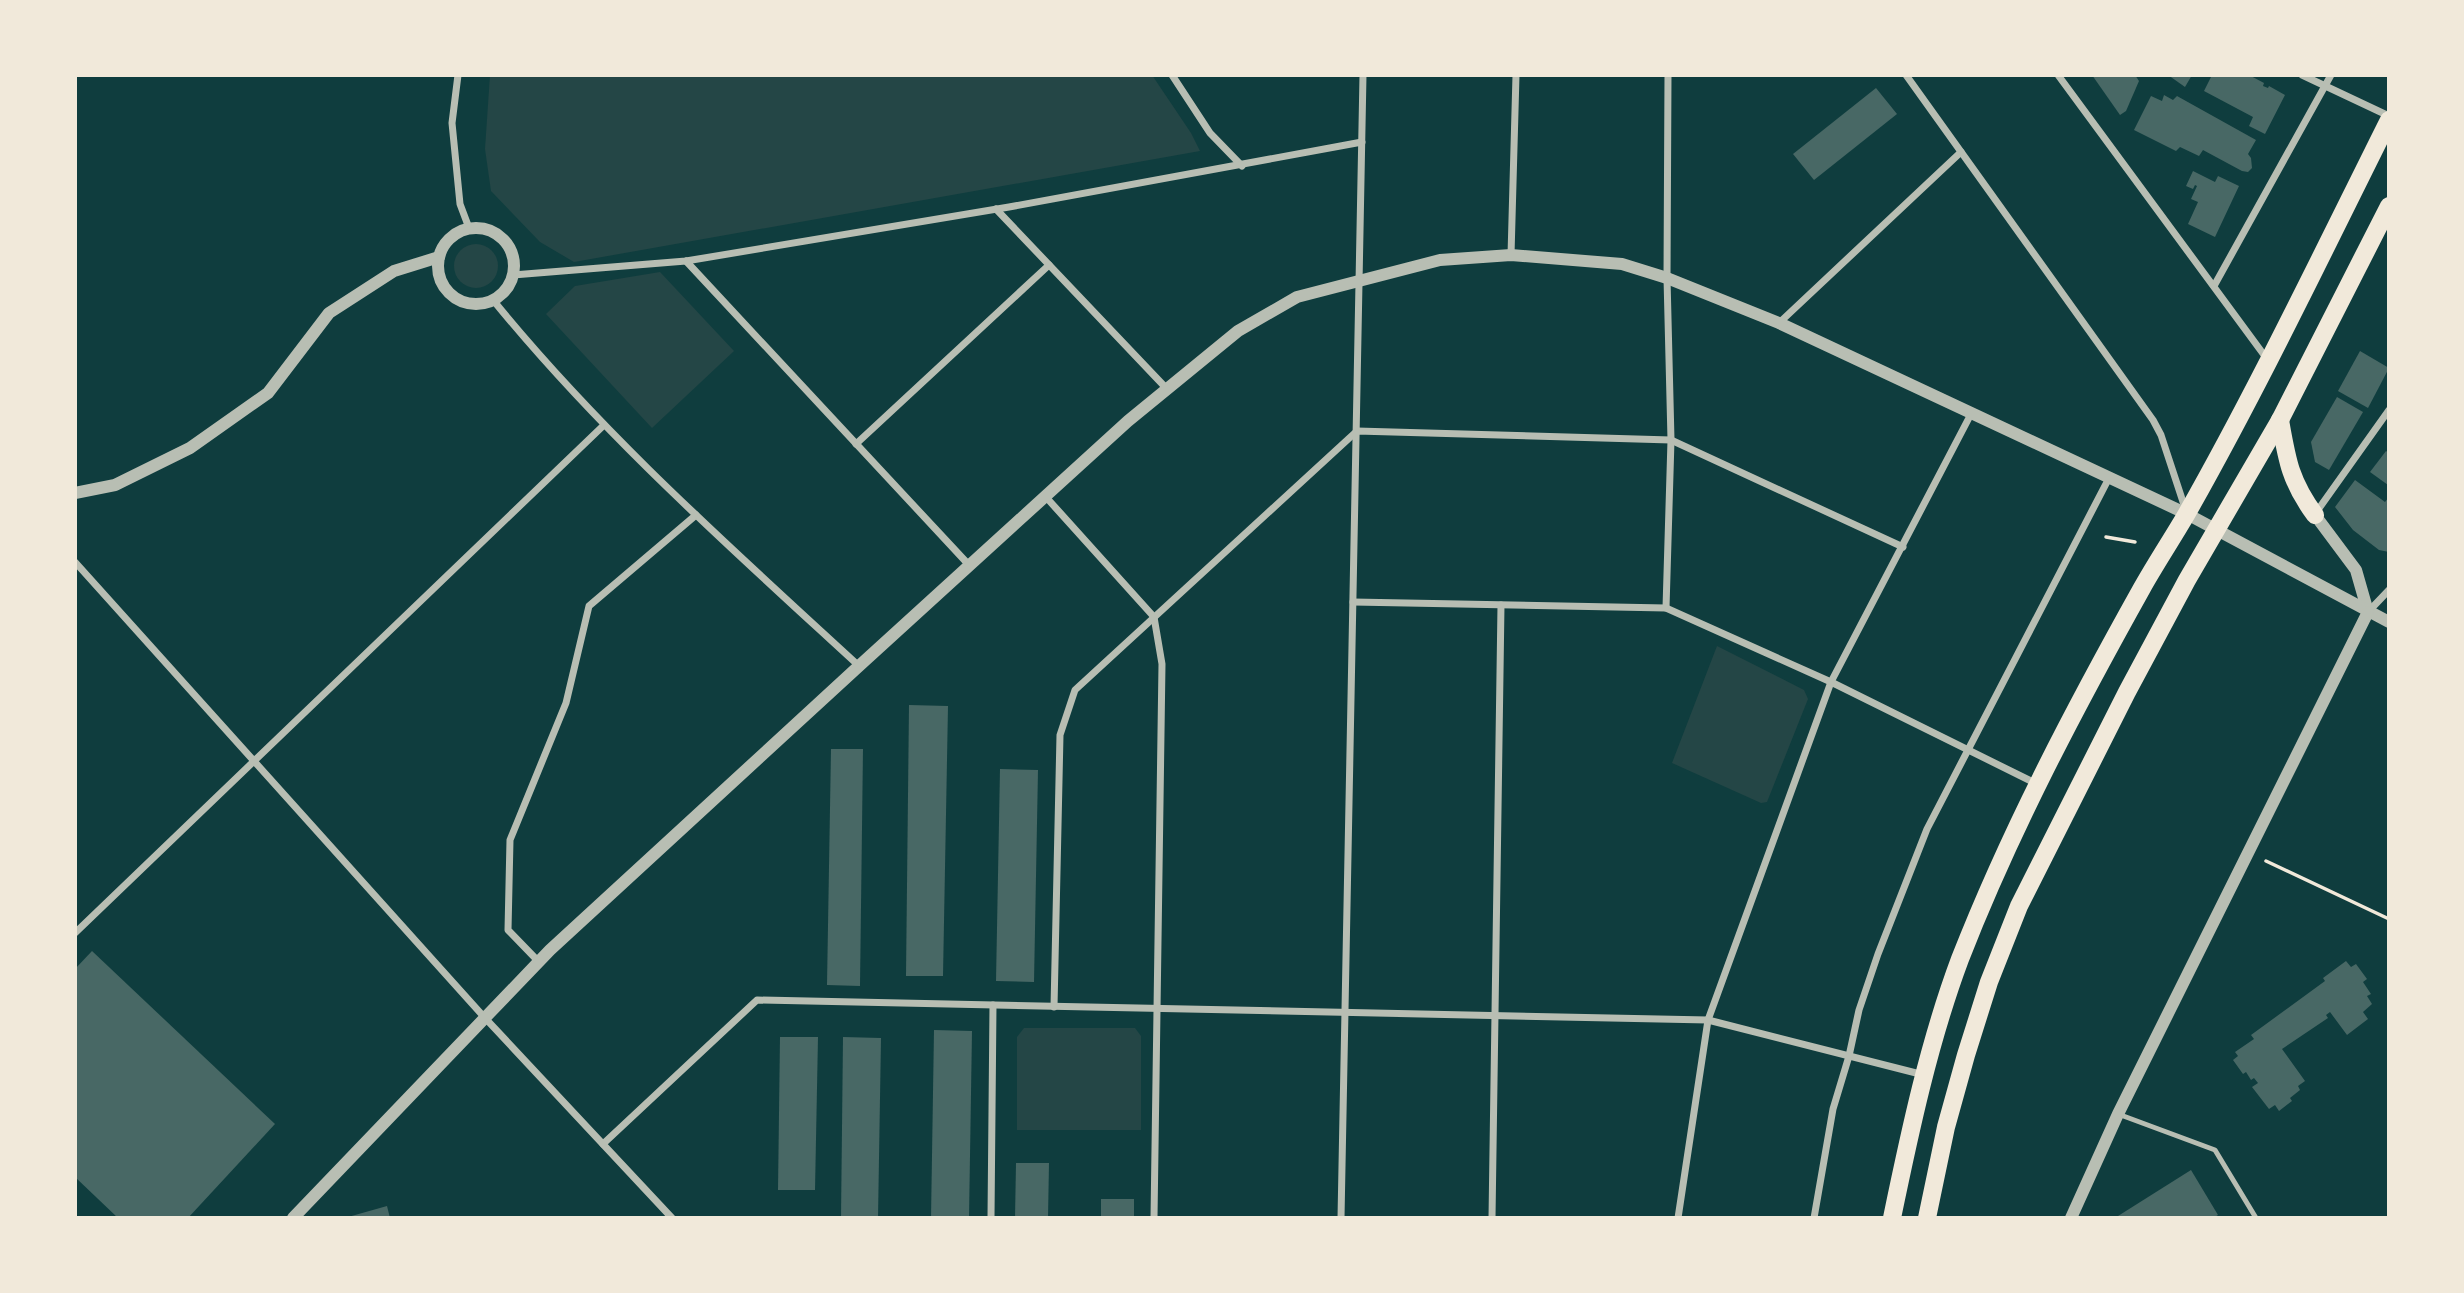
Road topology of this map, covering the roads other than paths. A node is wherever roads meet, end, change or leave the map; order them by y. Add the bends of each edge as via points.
1 (458, 75) edge
2 (1172, 75) edge
3 (1363, 75) edge
4 (1516, 75) edge
5 (1668, 75) edge
6 (1906, 75) edge
7 (2058, 75) edge
8 (2302, 75) edge
9 (2331, 75) edge
10 (2326, 86) junction
11 (2389, 118) edge
12 (1362, 142) junction
13 (1961, 152) junction
14 (1242, 166) junction
15 (2389, 206) edge
16 (996, 209) junction
17 (469, 228) junction
18 (1511, 255) junction
19 (439, 257) junction
20 (686, 261) junction
21 (1049, 265) junction
22 (513, 275) junction
23 (1667, 278) junction
24 (1360, 280) junction
25 (2214, 286) junction
26 (493, 300) junction
27 (1779, 323) junction
28 (2268, 360) junction
29 (1167, 389) junction
30 (2389, 410) edge
31 (1970, 414) junction
32 (2280, 420) junction
33 (604, 425) junction
34 (1357, 431) junction
35 (1671, 440) junction
36 (856, 444) junction
37 (2109, 478) junction
38 (75, 493) edge
39 (1045, 496) junction
40 (2187, 514) junction
41 (696, 515) junction
42 (2315, 515) junction
43 (2217, 530) junction
44 (1903, 547) junction
45 (75, 562) edge
46 (970, 565) junction
47 (2389, 590) edge
48 (1353, 602) junction
49 (1501, 605) junction
50 (1666, 608) junction
51 (2368, 612) junction
52 (1154, 617) junction
53 (2389, 622) edge
54 (859, 666) junction
55 (1831, 682) junction
56 (1967, 749) junction
57 (254, 761) junction
58 (2038, 784) junction
59 (75, 933) edge
60 (539, 962) junction
61 (993, 1005) junction
62 (1054, 1007) junction
63 (1158, 1009) junction
64 (1344, 1014) junction
65 (1495, 1016) junction
66 (485, 1018) junction
67 (1708, 1020) junction
68 (1849, 1056) junction
69 (1924, 1075) junction
70 (2118, 1114) junction
71 (603, 1144) junction
72 (293, 1218) edge
73 (672, 1218) edge
74 (991, 1218) edge
75 (1154, 1218) edge
76 (1341, 1218) edge
77 (1492, 1218) edge
78 (1678, 1218) edge
79 (1814, 1218) edge
80 (1892, 1218) edge
81 (1927, 1218) edge
82 (2071, 1218) edge
83 (2256, 1218) edge

1 - 17 street via 452,123 460,204
2 - 14 street via 1210,133
3 - 12 street
4 - 18 street
5 - 23 street
6 - 13 street
7 - 25 street
8 - 10 street
9 - 10 street
10 - 11 street
10 - 25 street
11 - 28 main road
12 - 14 street
12 - 24 street
13 - 27 street
13 - 40 street via 2153,420
14 - 16 street
15 - 32 main road
16 - 20 street
16 - 21 street
17 - 19 street via 450,238
17 - 22 street via 490,231 507,244
18 - 23 street via 1622,264
18 - 24 street via 1440,260
19 - 26 street via 440,278 452,296 472,304
19 - 38 street via 394,271 329,313 268,393 190,448 115,485
20 - 22 street
20 - 36 street
21 - 29 street
21 - 36 street
22 - 26 street
23 - 27 street
23 - 35 street
24 - 29 street via 1297,297 1238,331
24 - 34 street
25 - 28 street
26 - 33 street
27 - 31 street
28 - 40 main road
29 - 39 street
30 - 42 street
31 - 37 street
31 - 44 street
32 - 42 main road via 2292,478
32 - 43 main road
33 - 41 street
33 - 57 street
34 - 35 street
34 - 48 street
34 - 52 street
35 - 44 street
35 - 50 street
36 - 46 street
37 - 40 street
37 - 56 street
39 - 46 street
39 - 52 street
40 - 43 street
40 - 58 main road
41 - 54 street
41 - 60 street via 589,606 566,703 510,840 508,930
42 - 51 street via 2356,570
43 - 51 street
43 - 81 main road via 2127,692 2014,916 1966,1055
44 - 55 street
45 - 57 street
46 - 54 street
47 - 51 street
48 - 49 street
48 - 64 street
49 - 50 street
49 - 65 street
50 - 55 street
51 - 53 street
51 - 70 street
52 - 62 street via 1075,690 1060,735
52 - 63 street via 1162,664
54 - 60 street
55 - 56 street
55 - 67 street
56 - 58 street
56 - 68 street via 1927,829 1878,954
57 - 59 street
57 - 66 street
58 - 69 main road via 1959,962
60 - 66 street
61 - 62 street
61 - 71 street via 757,1000
61 - 74 street
62 - 63 street
63 - 64 street
63 - 75 street
64 - 65 street
64 - 76 street
65 - 67 street
65 - 77 street
66 - 71 street
66 - 72 street
67 - 68 street
67 - 78 street
68 - 69 street
68 - 79 street via 1833,1109
69 - 80 main road
70 - 82 street
70 - 83 lane via 2215,1150
71 - 73 street

